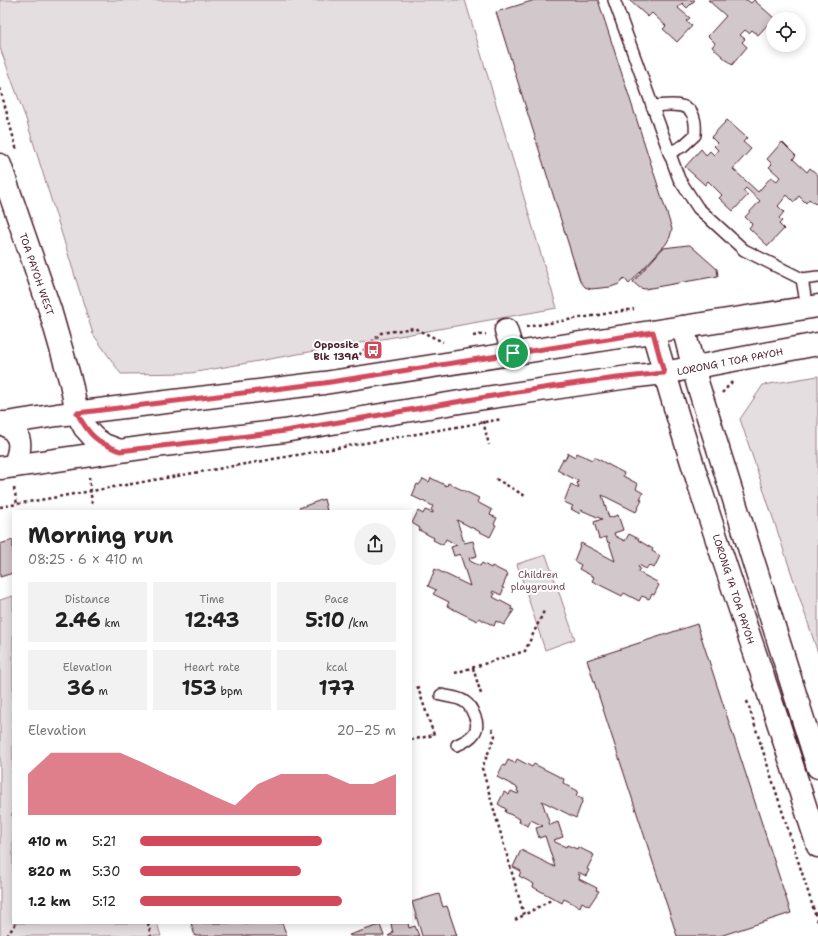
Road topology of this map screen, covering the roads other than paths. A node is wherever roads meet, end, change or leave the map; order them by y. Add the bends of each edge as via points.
1 (614, 0) edge
2 (652, 106) junction
3 (669, 153) junction
4 (9, 160) edge
5 (818, 277) edge
6 (802, 278) junction
7 (813, 307) edge
8 (683, 327) junction
9 (506, 330) road end
10 (653, 332) junction
11 (818, 344) edge
12 (513, 353) junction
13 (693, 367) junction
14 (664, 373) junction
15 (71, 383) junction
16 (107, 409) junction
17 (77, 413) junction
18 (1, 423) edge
19 (120, 451) junction
20 (7, 467) edge
21 (441, 695) dead end
22 (457, 745) dead end
23 (818, 767) edge
24 (818, 846) edge

1 - 2 lane
2 - 3 lane
2 - 3 lane via 673,105 688,108 693,114 696,123 695,136
3 - 6 lane via 679,180 698,208 744,250
4 - 15 main road, TOA PAYOH WEST
5 - 6 lane
6 - 7 lane
7 - 8 main road
8 - 10 main road
8 - 13 main road
9 - 12 main road
10 - 12 main road
10 - 14 main road, LORONG 1A TOA PAYOH
11 - 13 main road, LORONG 1 TOA PAYOH
12 - 16 main road via 324,383
13 - 14 main road, LORONG 1 TOA PAYOH
13 - 23 main road
14 - 19 main road, LORONG 1 TOA PAYOH via 478,399 284,431
14 - 24 main road, LORONG 1A TOA PAYOH
15 - 16 main road, TOA PAYOH WEST via 83,397
15 - 17 main road, TOA PAYOH WEST
16 - 17 main road
17 - 18 main road
17 - 19 main road, TOA PAYOH WEST via 94,438
18 - 20 main road via 9,427 19,441 20,452
19 - 20 main road, LORONG 1 TOA PAYOH
21 - 22 lane via 465,701 477,721 472,738

